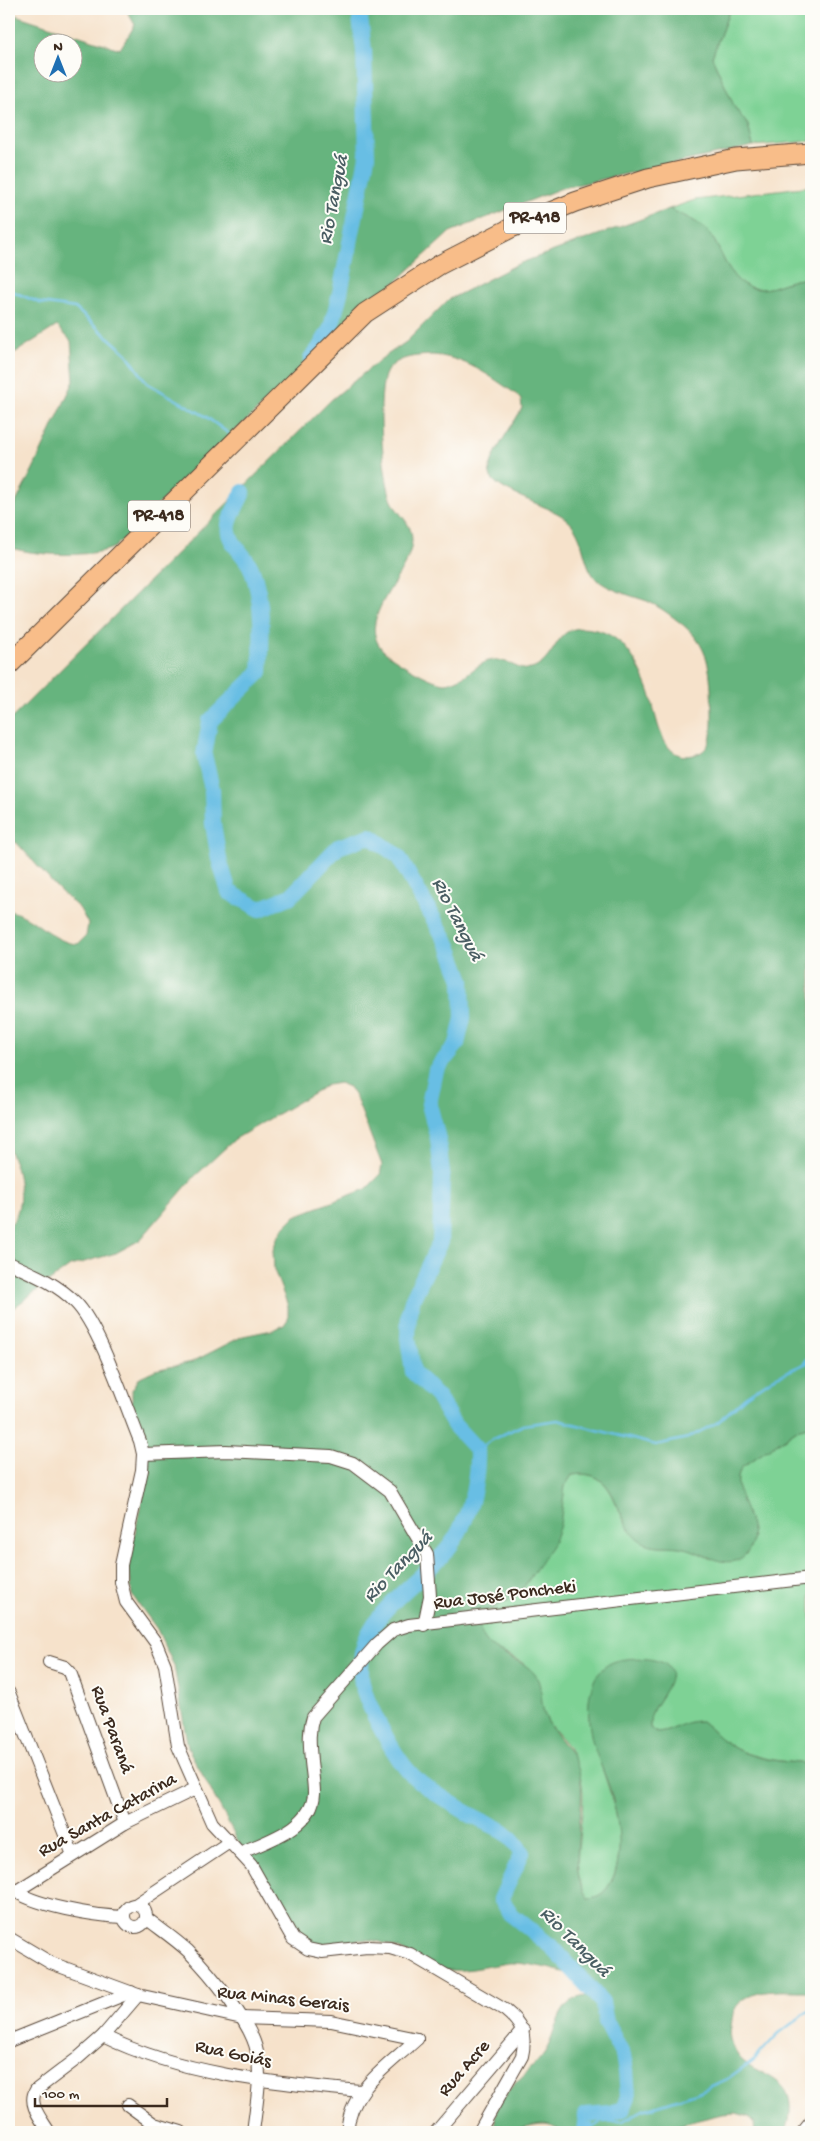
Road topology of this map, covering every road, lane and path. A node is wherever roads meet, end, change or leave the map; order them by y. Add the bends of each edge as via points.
1 (811, 153) edge
2 (9, 665) edge
3 (9, 1263) edge
4 (143, 1454) junction
5 (811, 1578) edge
6 (424, 1624) junction
7 (49, 1662) dead end
8 (9, 1693) edge
9 (195, 1789) junction
10 (125, 1823) junction
11 (228, 1844) junction
12 (240, 1853) junction
13 (73, 1855) junction
14 (12, 1889) edge
15 (135, 1905) junction
16 (124, 1917) junction
17 (146, 1918) junction
18 (9, 1938) edge
19 (134, 1994) junction
20 (242, 2018) junction
21 (523, 2030) junction
22 (103, 2036) junction
23 (9, 2041) edge
24 (258, 2081) junction
25 (361, 2091) junction
26 (128, 2105) dead end
27 (811, 2122) edge
28 (49, 2132) edge
29 (182, 2132) edge
30 (253, 2132) edge
31 (347, 2132) edge
32 (436, 2132) edge
33 (479, 2132) edge
34 (803, 2132) edge

1 - 2 highway, PR-418 via 736,158 648,178 510,228 439,265 365,314
3 - 4 street via 48,1280 76,1303 93,1329
4 - 6 street, Rua José Poncheki via 226,1451 331,1456 353,1463 390,1492 427,1554 430,1596
4 - 9 street via 121,1564 121,1582 126,1602 156,1643 165,1665 178,1746
5 - 6 street, Rua José Poncheki
6 - 12 street via 393,1630 314,1717 309,1729 314,1794 311,1807 302,1820 278,1836
7 - 10 street, Rua Paraná via 70,1672
8 - 13 street
9 - 10 street, Rua Santa Catarina
9 - 11 street via 212,1823
10 - 13 street, Rua Santa Catarina
11 - 12 street
11 - 15 street
12 - 21 street via 251,1865 293,1939 308,1949 322,1952 390,1948 410,1954 505,2010
13 - 14 street, Rua Santa Catarina
14 - 16 street via 55,1907 99,1916
15 - 16 street via 128,1907
15 - 17 street via 145,1910
16 - 17 street via 127,1924 134,1927
17 - 20 street via 187,1950
18 - 19 street, Rua Minas Gerais via 51,1963
19 - 20 street, Rua Minas Gerais
19 - 22 street
19 - 23 street
20 - 24 street via 256,2047
20 - 25 street, Rua Minas Gerais via 331,2021 417,2040
21 - 32 street, Rua Acre
21 - 33 street via 522,2056
22 - 24 street, Rua Goiás via 129,2049
22 - 28 street via 32,2096 32,2104
24 - 25 street, Rua Goiás
24 - 30 street
25 - 31 street via 352,2108
26 - 29 street via 154,2124
27 - 34 street

